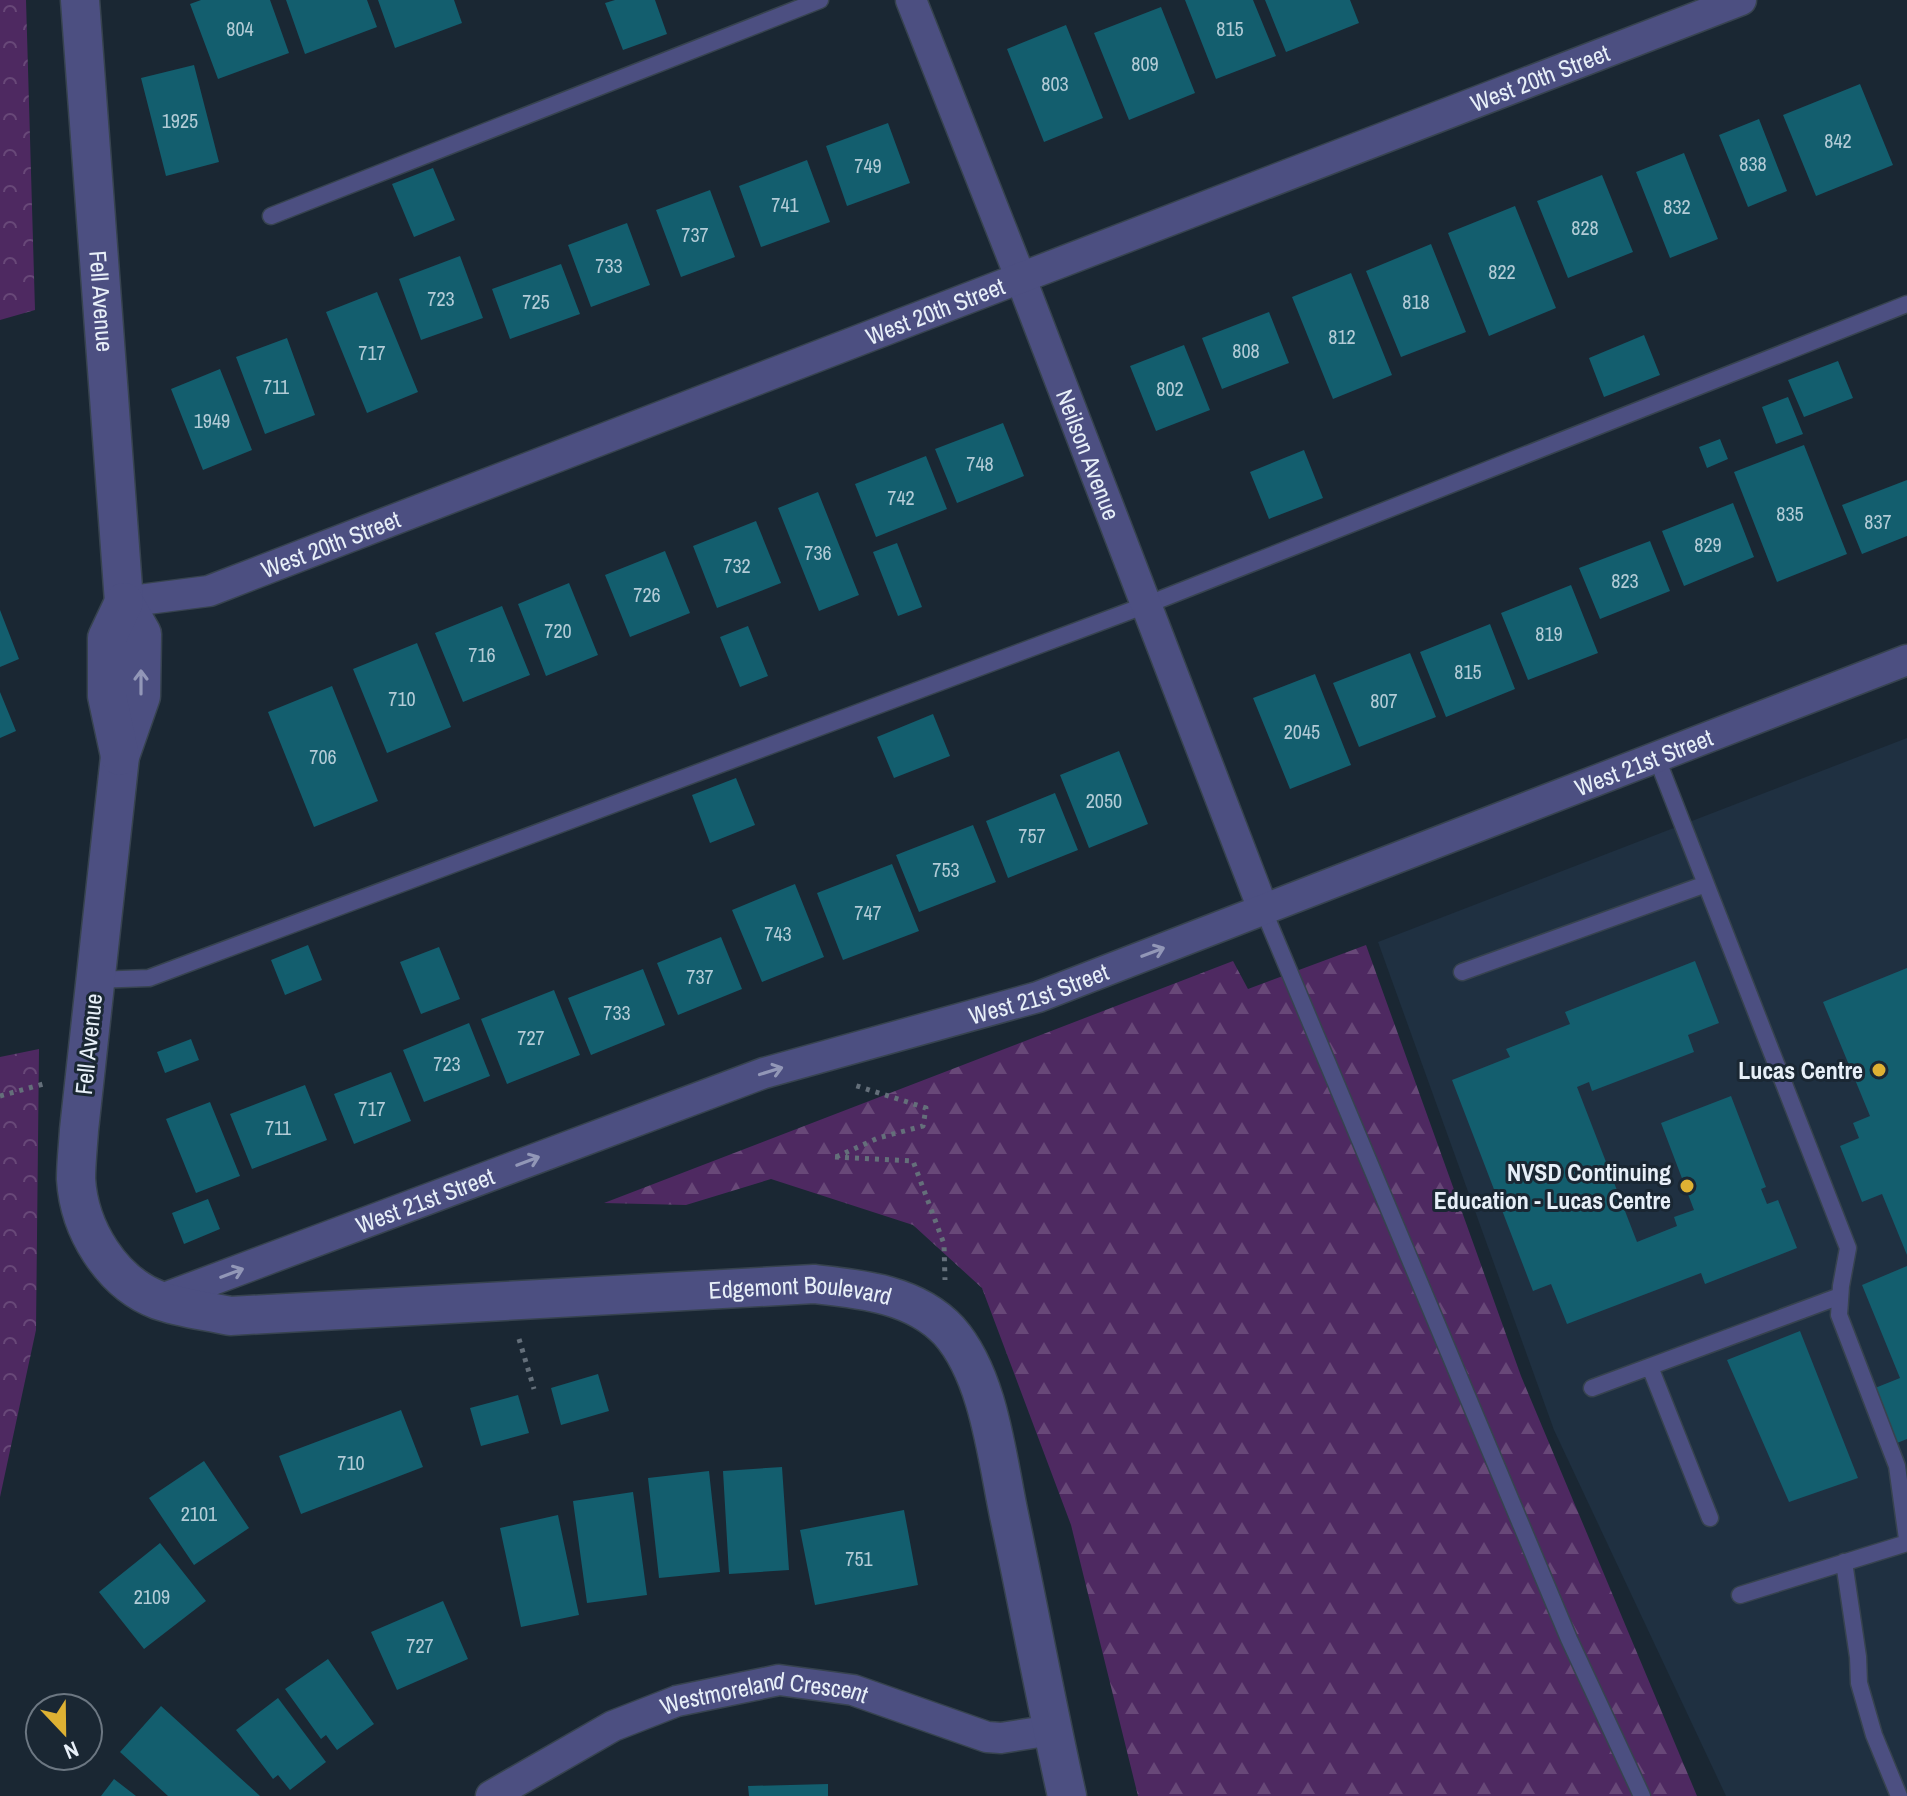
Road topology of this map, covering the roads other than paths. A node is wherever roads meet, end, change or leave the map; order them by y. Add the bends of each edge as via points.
1 (80, 0) edge
2 (820, 0) edge
3 (911, 0) edge
4 (1741, 0) edge
5 (271, 216) dead end
6 (1021, 279) junction
7 (1907, 304) edge
8 (124, 602) junction
9 (1146, 605) junction
10 (1907, 660) edge
11 (1656, 756) junction
12 (1706, 884) junction
13 (1263, 909) junction
14 (1462, 972) dead end
15 (95, 980) junction
16 (1840, 1296) junction
17 (159, 1300) junction
18 (1650, 1367) junction
19 (1592, 1388) dead end
20 (1710, 1518) dead end
21 (1907, 1541) edge
22 (1844, 1562) junction
23 (1740, 1595) dead end
24 (1052, 1730) junction
25 (491, 1796) edge
26 (1067, 1796) edge
27 (1642, 1796) edge
28 (1899, 1796) edge

1 - 8 street, Fell Avenue
2 - 5 lane
3 - 6 street, Neilson Avenue
4 - 6 street, West 20th Street
6 - 8 street, West 20th Street via 209,591
6 - 9 street, Neilson Avenue
7 - 9 lane
8 - 15 street, Fell Avenue via 142,634 141,696 120,756
9 - 13 street, Neilson Avenue
9 - 15 lane via 149,978
10 - 11 street, West 21st Street
11 - 12 lane
11 - 13 street, West 21st Street
12 - 14 lane
12 - 16 lane via 1848,1248
17 -> 13 street, West 21st Street via 764,1073 1038,997
13 - 27 lane via 1569,1639
15 - 17 street, Fell Avenue via 77,1167 82,1215 100,1252 132,1286
16 - 18 lane
16 - 21 lane via 1839,1315 1897,1466
17 - 24 street, Edgemont Boulevard via 230,1316 814,1284 870,1290 913,1305 949,1332 978,1378
18 - 19 lane
18 - 20 lane
21 - 22 lane
22 - 23 lane
22 - 28 lane via 1859,1683
24 - 25 street, Westmoreland Crescent via 987,1737 853,1690 779,1680 677,1701 613,1726
24 - 26 street, Edgemont Boulevard

